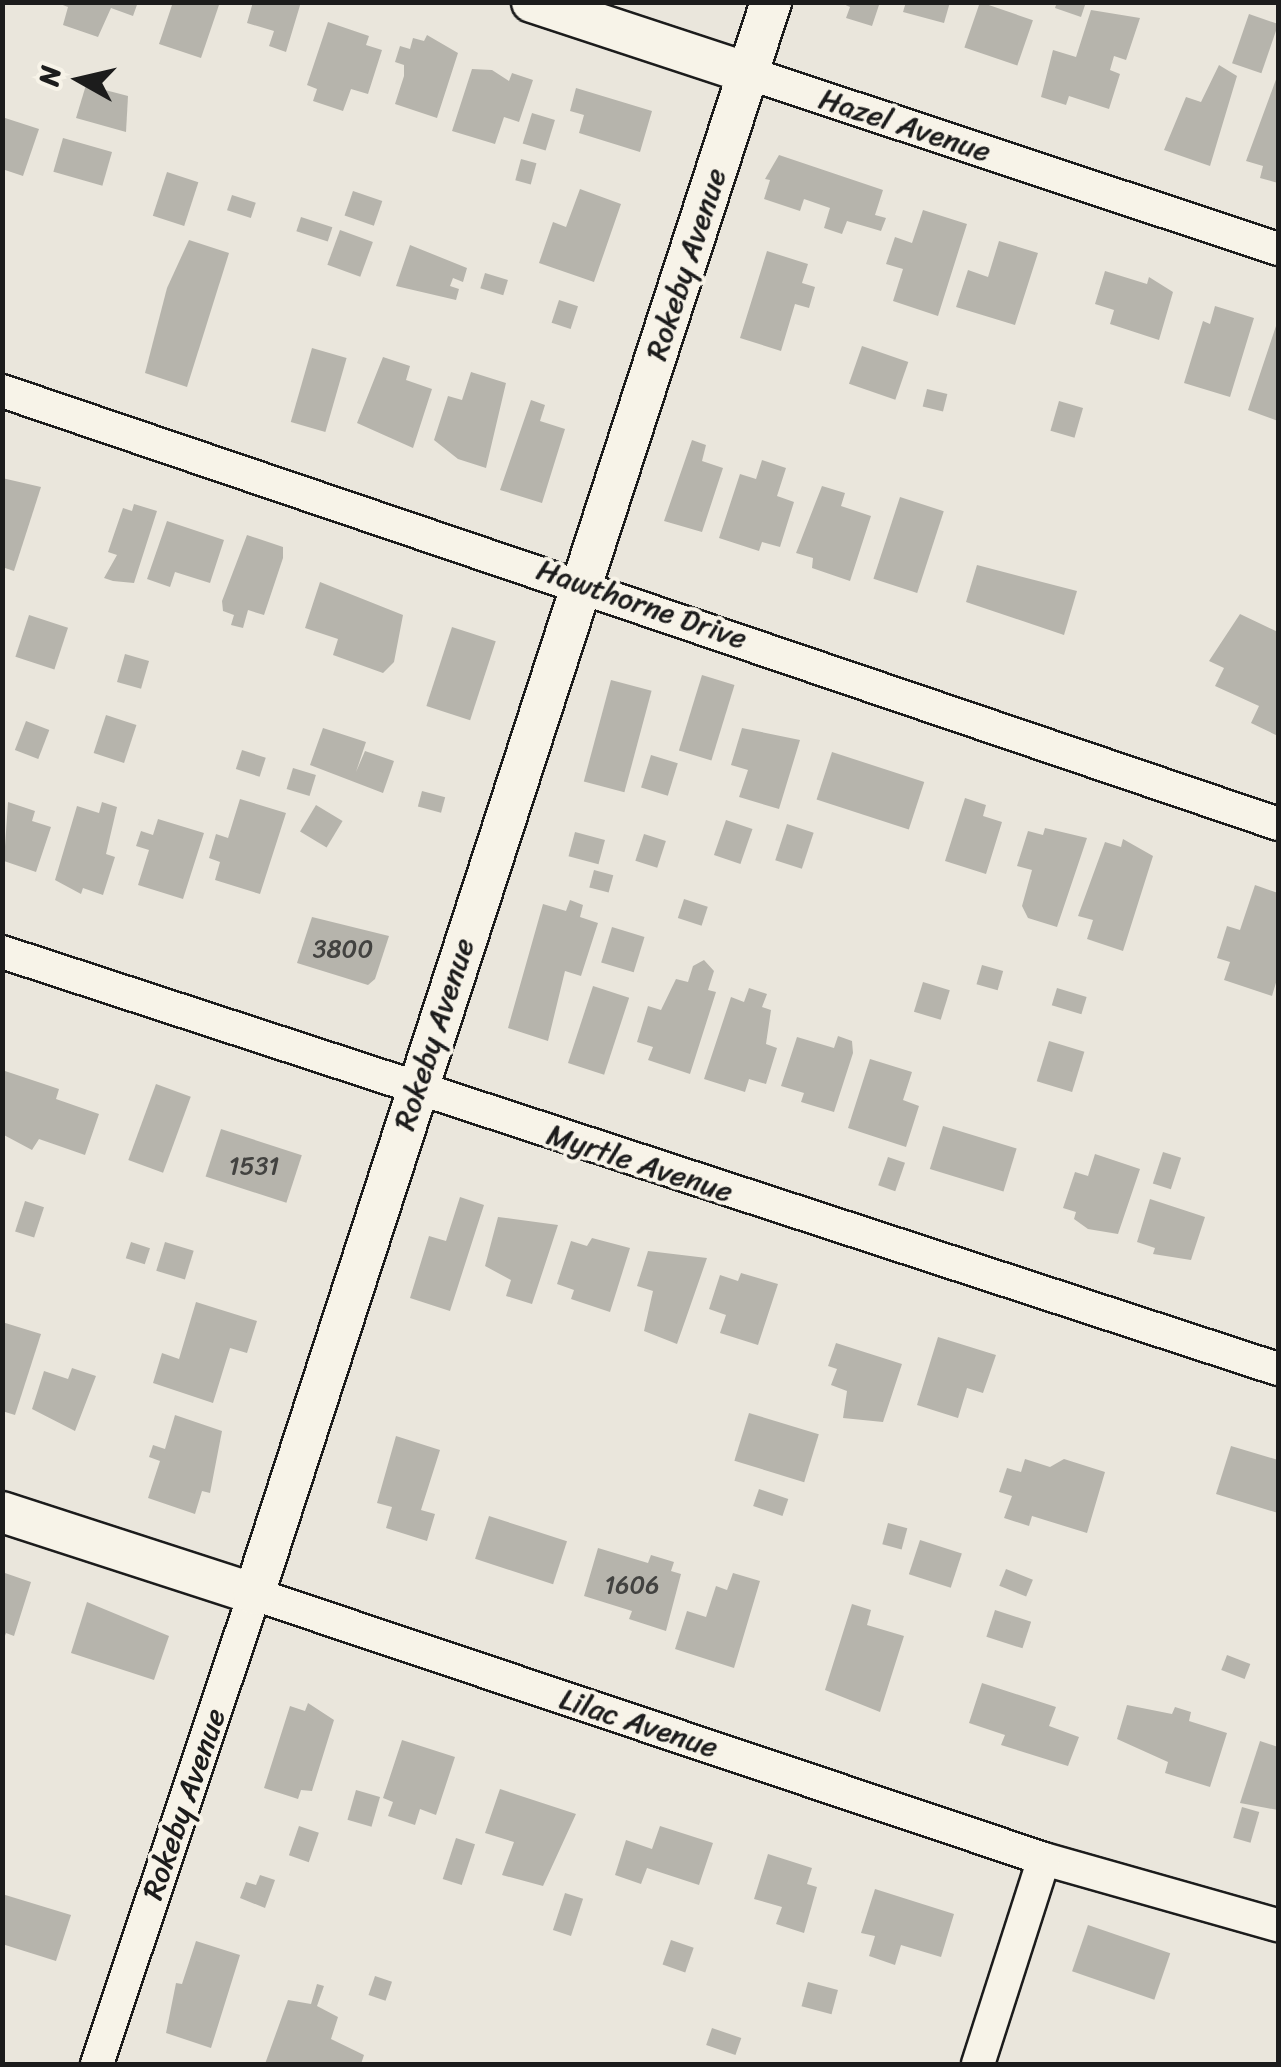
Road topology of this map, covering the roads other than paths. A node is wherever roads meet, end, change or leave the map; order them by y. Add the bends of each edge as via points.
1 (532, 2) edge
2 (771, 2) edge
3 (748, 73) junction
4 (1278, 250) edge
5 (2, 391) edge
6 (582, 583) junction
7 (1278, 824) edge
8 (2, 952) edge
9 (415, 1090) junction
10 (1278, 1370) edge
11 (2, 1512) edge
12 (254, 1594) junction
13 (1044, 1858) junction
14 (1278, 1925) edge
15 (97, 2064) edge
16 (978, 2064) edge

1 - 3 street, Hazel Avenue
2 - 3 street, Rokeby Avenue
3 - 4 street, Hazel Avenue
3 - 6 street, Rokeby Avenue
5 - 6 street, Hawthorne Drive
6 - 7 street, Hawthorne Drive
6 - 9 street, Rokeby Avenue
8 - 9 street, Myrtle Avenue
9 - 10 street, Myrtle Avenue
9 - 12 street, Rokeby Avenue
11 - 12 street, Lilac Avenue
12 - 13 street, Lilac Avenue
12 - 15 street, Rokeby Avenue
13 - 14 street, Lilac Avenue
13 - 16 street

